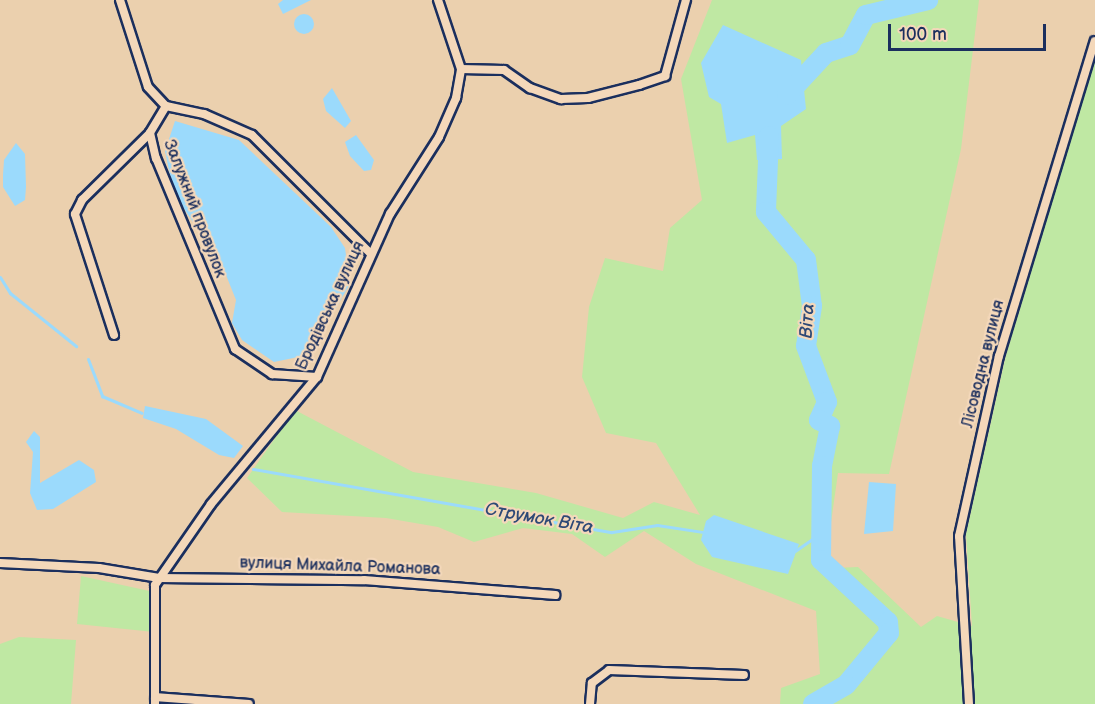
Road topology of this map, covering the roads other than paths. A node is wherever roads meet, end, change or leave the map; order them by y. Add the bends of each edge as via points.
1 (120, 0) edge
2 (438, 0) edge
3 (686, 0) edge
4 (1095, 41) edge
5 (461, 69) junction
6 (166, 106) junction
7 (150, 134) junction
8 (371, 254) junction
9 (114, 335) dead end
10 (317, 377) junction
11 (0, 563) edge
12 (159, 578) junction
13 (555, 595) dead end
14 (744, 675) dead end
15 (155, 700) edge
16 (249, 704) edge
17 (590, 704) edge
18 (969, 704) edge

1 - 6 street via 148,87
2 - 5 street
3 - 5 street via 665,76 639,85 588,98 561,99 530,88 504,70
4 - 18 street, Лісоводна вулиця via 999,356 959,536
5 - 8 street, Бродівська вулиця via 439,137
6 - 7 street, Залужний провулок
6 - 8 street via 204,114 252,135
7 - 9 street via 82,200 75,214
7 - 10 street, Залужний провулок via 196,262 234,349 272,374
8 - 10 street, Бродівська вулиця
10 - 12 street, Бродівська вулиця via 210,504
11 - 12 street, вулиця Михайла Романова via 99,568
12 - 13 street, вулиця Михайла Романова via 364,580
12 - 15 street, Бродівська вулиця via 154,592
14 - 17 street via 609,670 592,683
15 - 16 street

